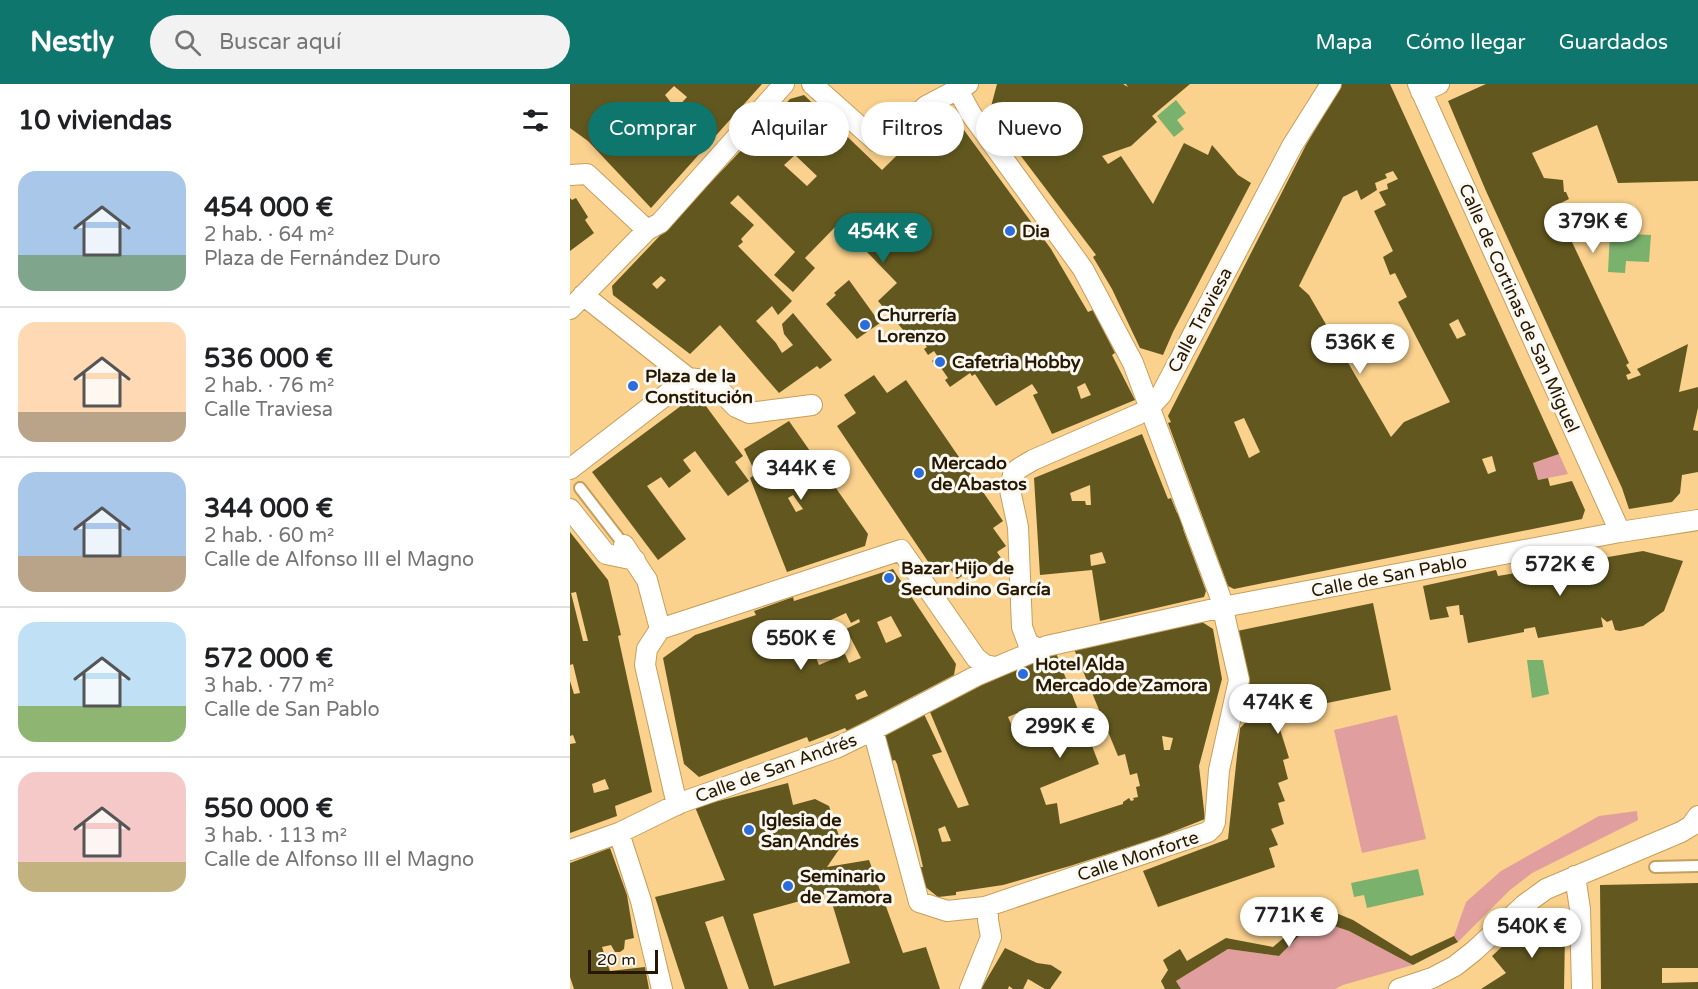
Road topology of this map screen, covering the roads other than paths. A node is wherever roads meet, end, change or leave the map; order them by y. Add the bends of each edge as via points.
1 (784, 84) edge
2 (812, 84) edge
3 (1330, 84) edge
4 (1439, 84) edge
5 (963, 87) edge
6 (1419, 88) edge
7 (570, 175) edge
8 (647, 230) junction
9 (577, 302) edge
10 (1132, 363) junction
11 (1172, 374) junction
12 (692, 378) junction
13 (812, 405) dead end
14 (1149, 408) junction
15 (570, 469) edge
16 (580, 488) dead end
17 (570, 509) edge
18 (1698, 520) edge
19 (1620, 532) junction
20 (629, 552) junction
21 (1222, 607) junction
22 (660, 629) junction
23 (1038, 649) junction
24 (987, 671) junction
25 (873, 730) junction
26 (677, 805) junction
27 (1698, 816) edge
28 (619, 832) junction
29 (570, 850) edge
30 (1698, 866) edge
31 (1655, 867) dead end
32 (1575, 876) junction
33 (987, 914) junction
34 (662, 989) edge
35 (970, 989) edge
36 (1399, 989) edge
37 (1582, 989) edge

1 - 8 street via 660,223
2 - 5 street via 877,142 890,139 926,106
3 - 11 street, Calle Traviesa via 1292,146
4 - 6 street
5 - 10 street via 971,114 1083,269
6 - 19 street, Calle de Cortinas de San Miguel
7 - 8 street via 587,174
8 - 9 street
9 - 12 street
10 - 11 street via 1149,374
10 - 14 street
11 - 14 street, Calle Traviesa
12 - 13 street via 714,384 736,407 749,413
12 - 15 street
14 - 21 street
14 - 23 street, Calle Traviesa via 1025,464 1013,475 1010,490 1018,527 1022,627 1028,642
16 - 20 lane
17 - 20 street via 606,554
18 - 19 street, Calle de San Pablo
19 - 21 street, Calle de San Pablo
20 - 22 street via 647,580
21 - 23 street, Calle de San Pablo
21 - 33 street, Calle Monforte via 1239,680 1219,770 1213,827
22 - 24 street via 901,550
22 - 26 street via 647,649 645,665
23 - 24 street, Calle de San Andrés
24 - 25 street, Calle de San Andrés
25 - 26 street, Calle de San Andrés via 836,748
25 - 33 street via 919,902 946,911
26 - 28 street, Calle de San Andrés
27 - 32 street via 1681,832
28 - 29 street, Calle de San Andrés
28 - 34 street
30 - 31 lane
32 - 36 street via 1536,896 1455,966
32 - 37 street
33 - 35 street via 991,937

